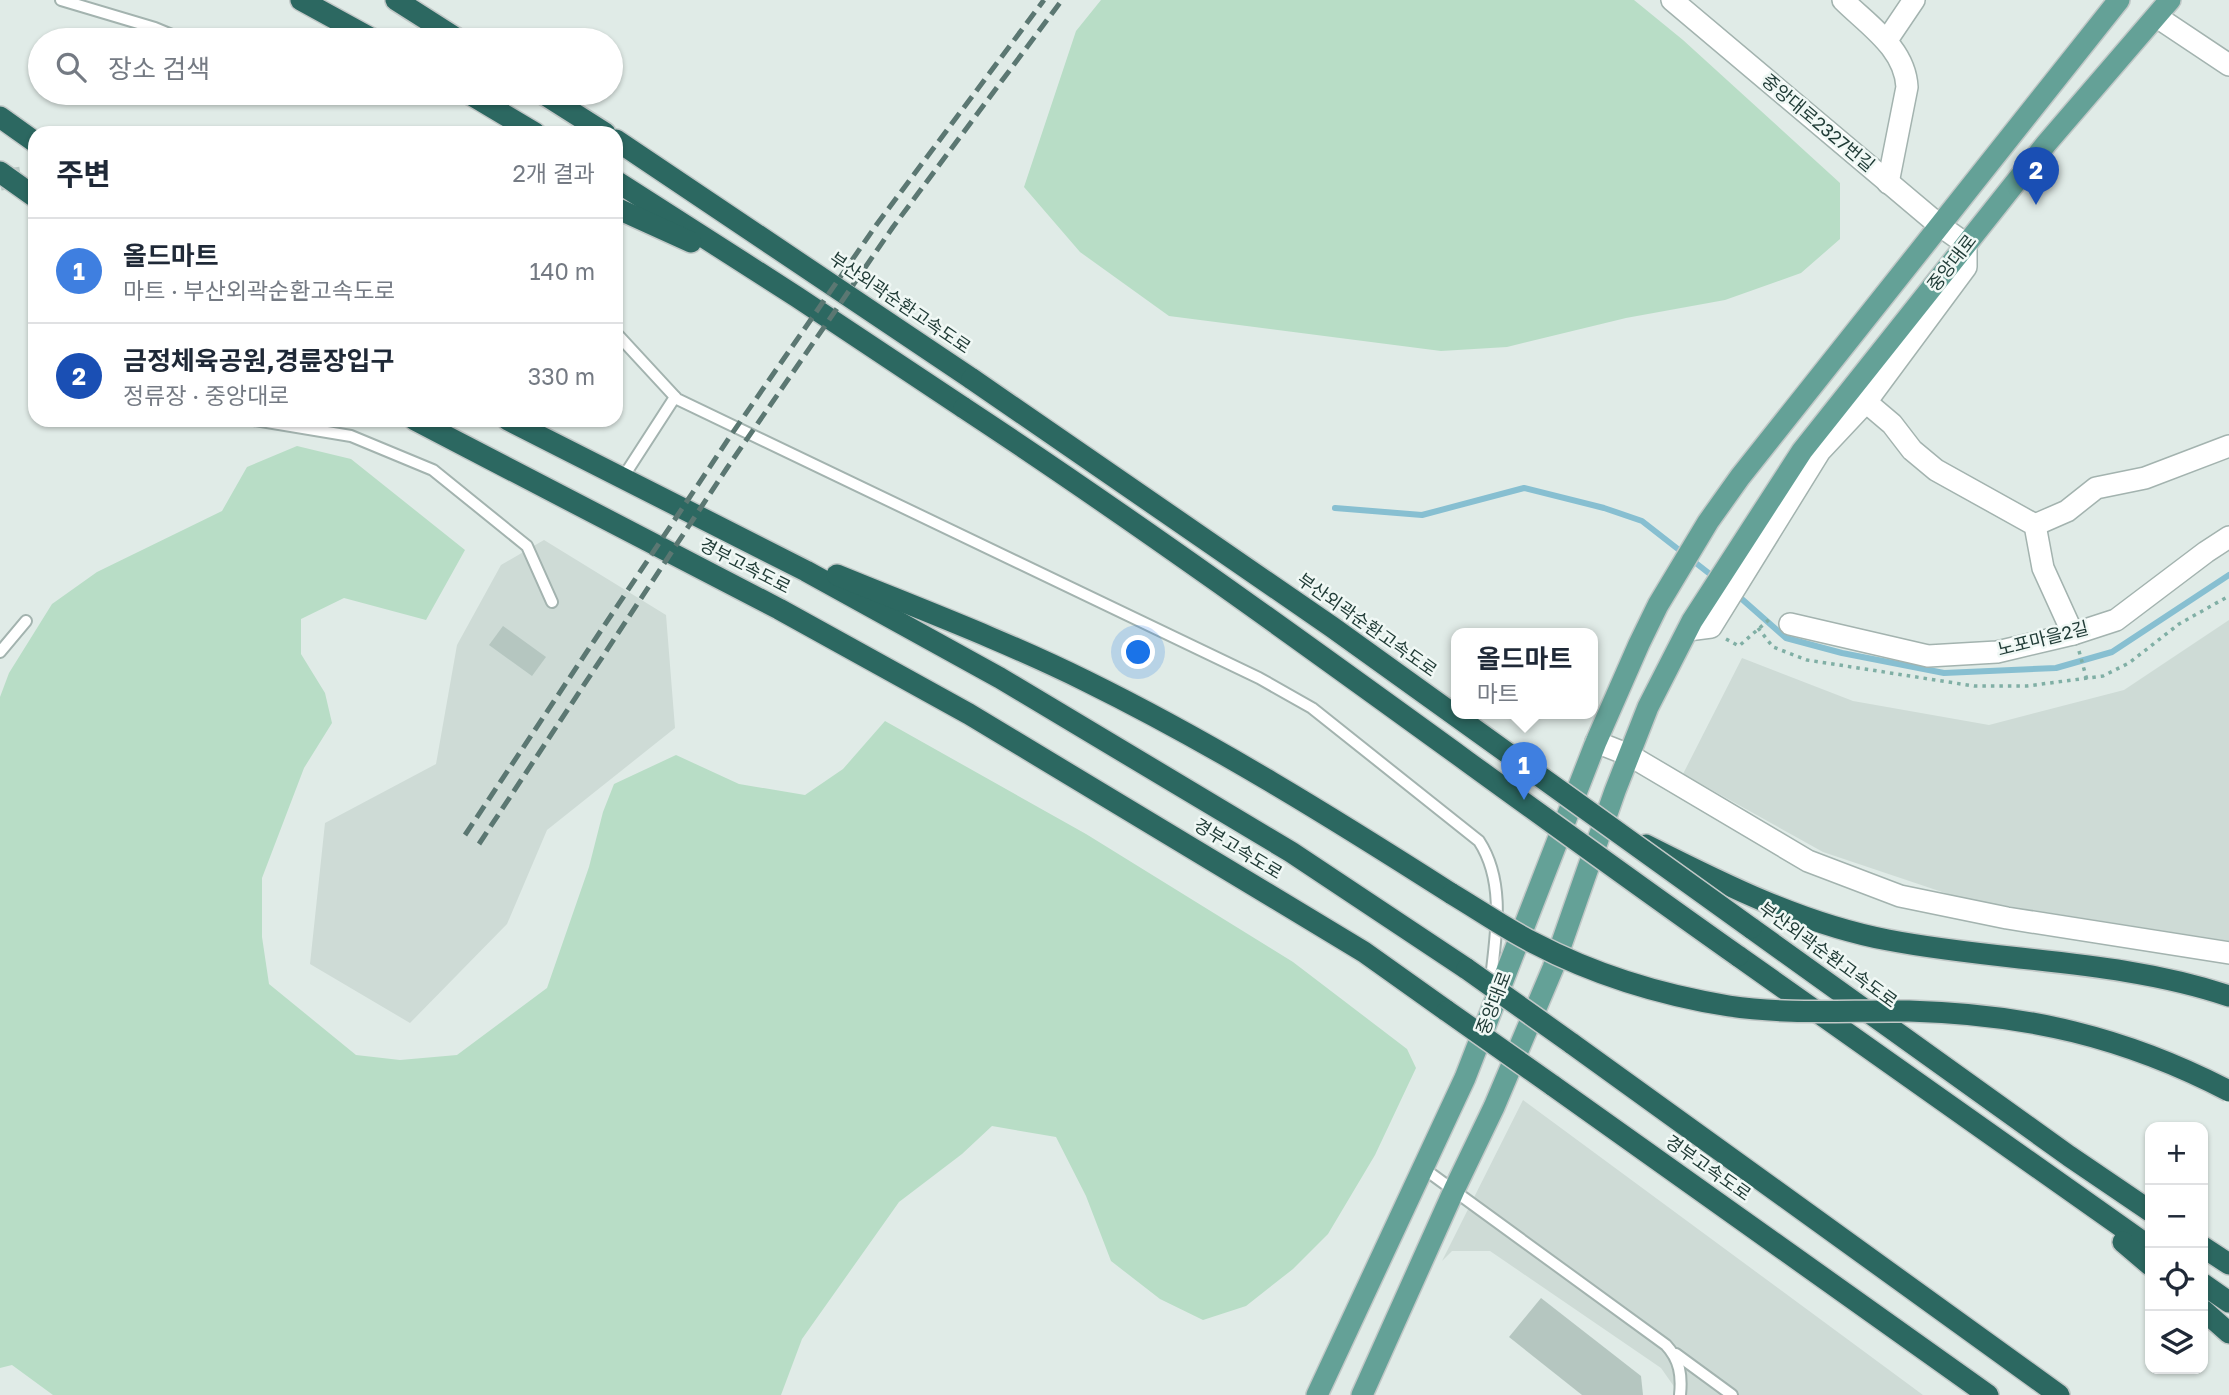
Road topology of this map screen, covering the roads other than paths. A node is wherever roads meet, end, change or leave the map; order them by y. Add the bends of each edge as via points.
1 (61, 0) edge
2 (301, 0) edge
3 (396, 0) edge
4 (410, 0) edge
5 (1672, 0) edge
6 (1843, 0) edge
7 (1914, 0) edge
8 (2119, 0) edge
9 (2163, 8) edge
10 (155, 28) edge
11 (352, 28) edge
12 (439, 28) edge
13 (443, 28) edge
14 (1887, 40) junction
15 (2229, 65) edge
16 (488, 105) edge
17 (561, 105) edge
18 (0, 117) edge
19 (523, 126) edge
20 (594, 126) edge
21 (28, 137) edge
22 (623, 145) edge
23 (0, 172) edge
24 (1888, 183) junction
25 (623, 186) edge
26 (28, 192) edge
27 (623, 211) edge
28 (1938, 225) junction
29 (1966, 244) junction
30 (776, 284) junction
31 (623, 341) edge
32 (675, 397) junction
33 (1866, 402) junction
34 (298, 427) edge
35 (429, 427) edge
36 (522, 427) edge
37 (2229, 446) edge
38 (622, 479) junction
39 (2035, 525) junction
40 (729, 532) junction
41 (2229, 537) edge
42 (552, 601) dead end
43 (1782, 620) road end
44 (26, 621) dead end
45 (1703, 623) junction
46 (2075, 640) junction
47 (0, 652) edge
48 (1451, 712) edge
49 (1461, 719) edge
50 (1596, 742) junction
51 (1629, 755) junction
52 (1609, 826) junction
53 (2229, 953) edge
54 (2229, 996) edge
55 (1486, 1023) junction
56 (2229, 1091) edge
57 (2028, 1160) junction
58 (1423, 1168) junction
59 (1454, 1191) junction
60 (2145, 1208) edge
61 (2145, 1243) edge
62 (2205, 1248) edge
63 (2145, 1261) edge
64 (2229, 1264) edge
65 (2208, 1287) edge
66 (2229, 1302) edge
67 (2204, 1311) edge
68 (2229, 1333) edge
69 (1673, 1353) junction
70 (1317, 1395) edge
71 (1362, 1395) edge
72 (1680, 1395) edge
73 (1732, 1395) edge
74 (1988, 1395) edge
75 (2059, 1395) edge

1 - 10 lane
2 - 11 highway
3 - 12 highway
4 - 13 lane
5 - 24 street, 중앙대로2327번길
6 - 14 street
7 - 14 street
8 - 28 main road, 중앙대로
9 - 15 street
9 - 29 main road, 중앙대로
14 - 24 street via 1906,73 1907,87
16 - 19 highway
17 - 20 highway
18 - 21 highway
22 - 48 highway, 부산외곽순환고속도로, bridge via 972,379
23 - 26 highway
24 - 28 street, 중앙대로2327번길
25 - 30 highway
27 - 30 highway
28 - 29 street, 중앙대로2327번길
28 - 50 main road, 중앙대로 via 1708,522 1658,605
29 - 33 street via 1966,267
29 - 45 main road, 중앙대로 via 1802,451 1747,536
30 - 57 highway, bridge via 1080,484 1552,825
31 - 32 lane
32 - 38 lane
32 - 55 lane via 1259,678 1333,725 1471,833 1488,855 1497,905
33 - 39 street via 1936,470
33 - 45 street via 1820,451 1752,562
34 - 42 lane via 351,436 433,470 527,546
35 - 74 highway, 경부고속도로, bridge via 779,608 969,714 1352,945
36 - 38 highway, 경부고속도로
37 - 39 street via 2145,478 2096,488 2067,511
38 - 40 highway, 경부고속도로
39 - 46 street via 2043,568
40 - 56 highway, bridge via 1009,645 1086,681 1262,778 1532,942 1611,977 1733,1007 1922,1012 2073,1030 2141,1052
40 - 75 highway, 경부고속도로, bridge via 1000,678 1291,852 1467,969
41 - 46 street, 노포마을2길 via 2116,620
43 - 46 street, 노포마을2길 via 1928,656
44 - 47 lane
45 - 51 main road via 1647,707
49 - 52 highway, 부산외곽순환고속도로, bridge
50 - 51 street
50 - 55 main road, 중앙대로
51 - 53 street via 1808,861 1900,896
51 - 59 main road via 1553,968
52 - 54 highway, bridge via 1693,869 1827,925 1886,940 2133,972
52 - 60 highway, 부산외곽순환고속도로, bridge
55 - 58 main road, 중앙대로
57 - 61 highway
57 - 63 highway
58 - 59 lane
58 - 70 main road, 중앙대로
59 - 69 lane
59 - 71 main road
62 - 64 highway
65 - 66 highway
67 - 68 highway
69 - 72 lane
69 - 73 lane

